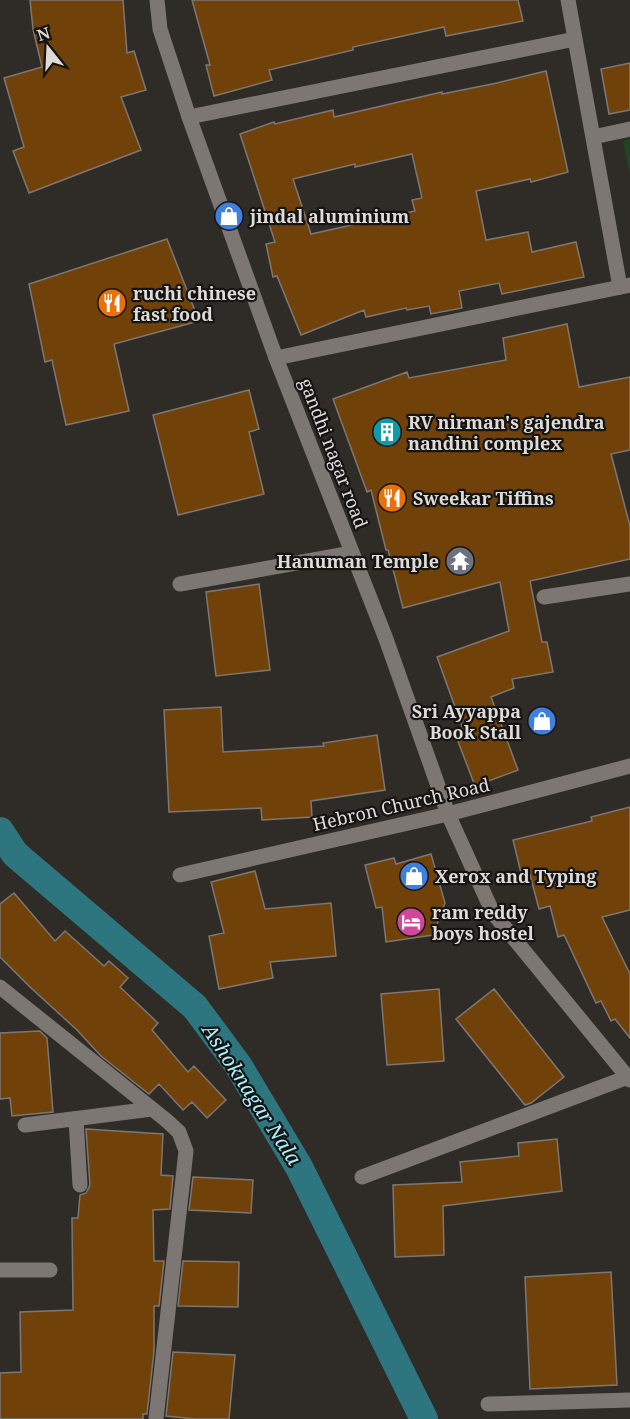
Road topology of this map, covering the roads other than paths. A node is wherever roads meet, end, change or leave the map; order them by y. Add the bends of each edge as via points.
1 (157, 0) edge
2 (568, 0) edge
3 (575, 39) junction
4 (189, 117) junction
5 (630, 129) edge
6 (593, 137) junction
7 (625, 286) edge
8 (276, 358) junction
9 (352, 553) junction
10 (180, 584) dead end
11 (630, 584) edge
12 (544, 597) dead end
13 (630, 766) edge
14 (448, 814) junction
15 (180, 875) dead end
16 (0, 987) edge
17 (629, 1079) edge
18 (153, 1109) junction
19 (76, 1119) junction
20 (25, 1125) dead end
21 (362, 1177) dead end
22 (80, 1185) dead end
23 (50, 1269) dead end
24 (0, 1270) edge
25 (630, 1400) edge
26 (488, 1404) dead end
27 (156, 1419) edge

1 - 4 street, gandhi nagar road via 160,29
2 - 3 street
3 - 4 street
3 - 6 street
4 - 8 street, gandhi nagar road
5 - 6 street
6 - 7 street
7 - 8 street
8 - 9 street, gandhi nagar road
9 - 10 street
9 - 14 street, gandhi nagar road
11 - 12 street
13 - 14 street, Hebron Church Road
14 - 15 street, Hebron Church Road
14 - 17 street, gandhi nagar road via 493,913
16 - 18 street
17 - 21 street
18 - 19 street
18 - 27 street via 179,1132 186,1151
19 - 20 street
19 - 22 street
23 - 24 street
25 - 26 street

